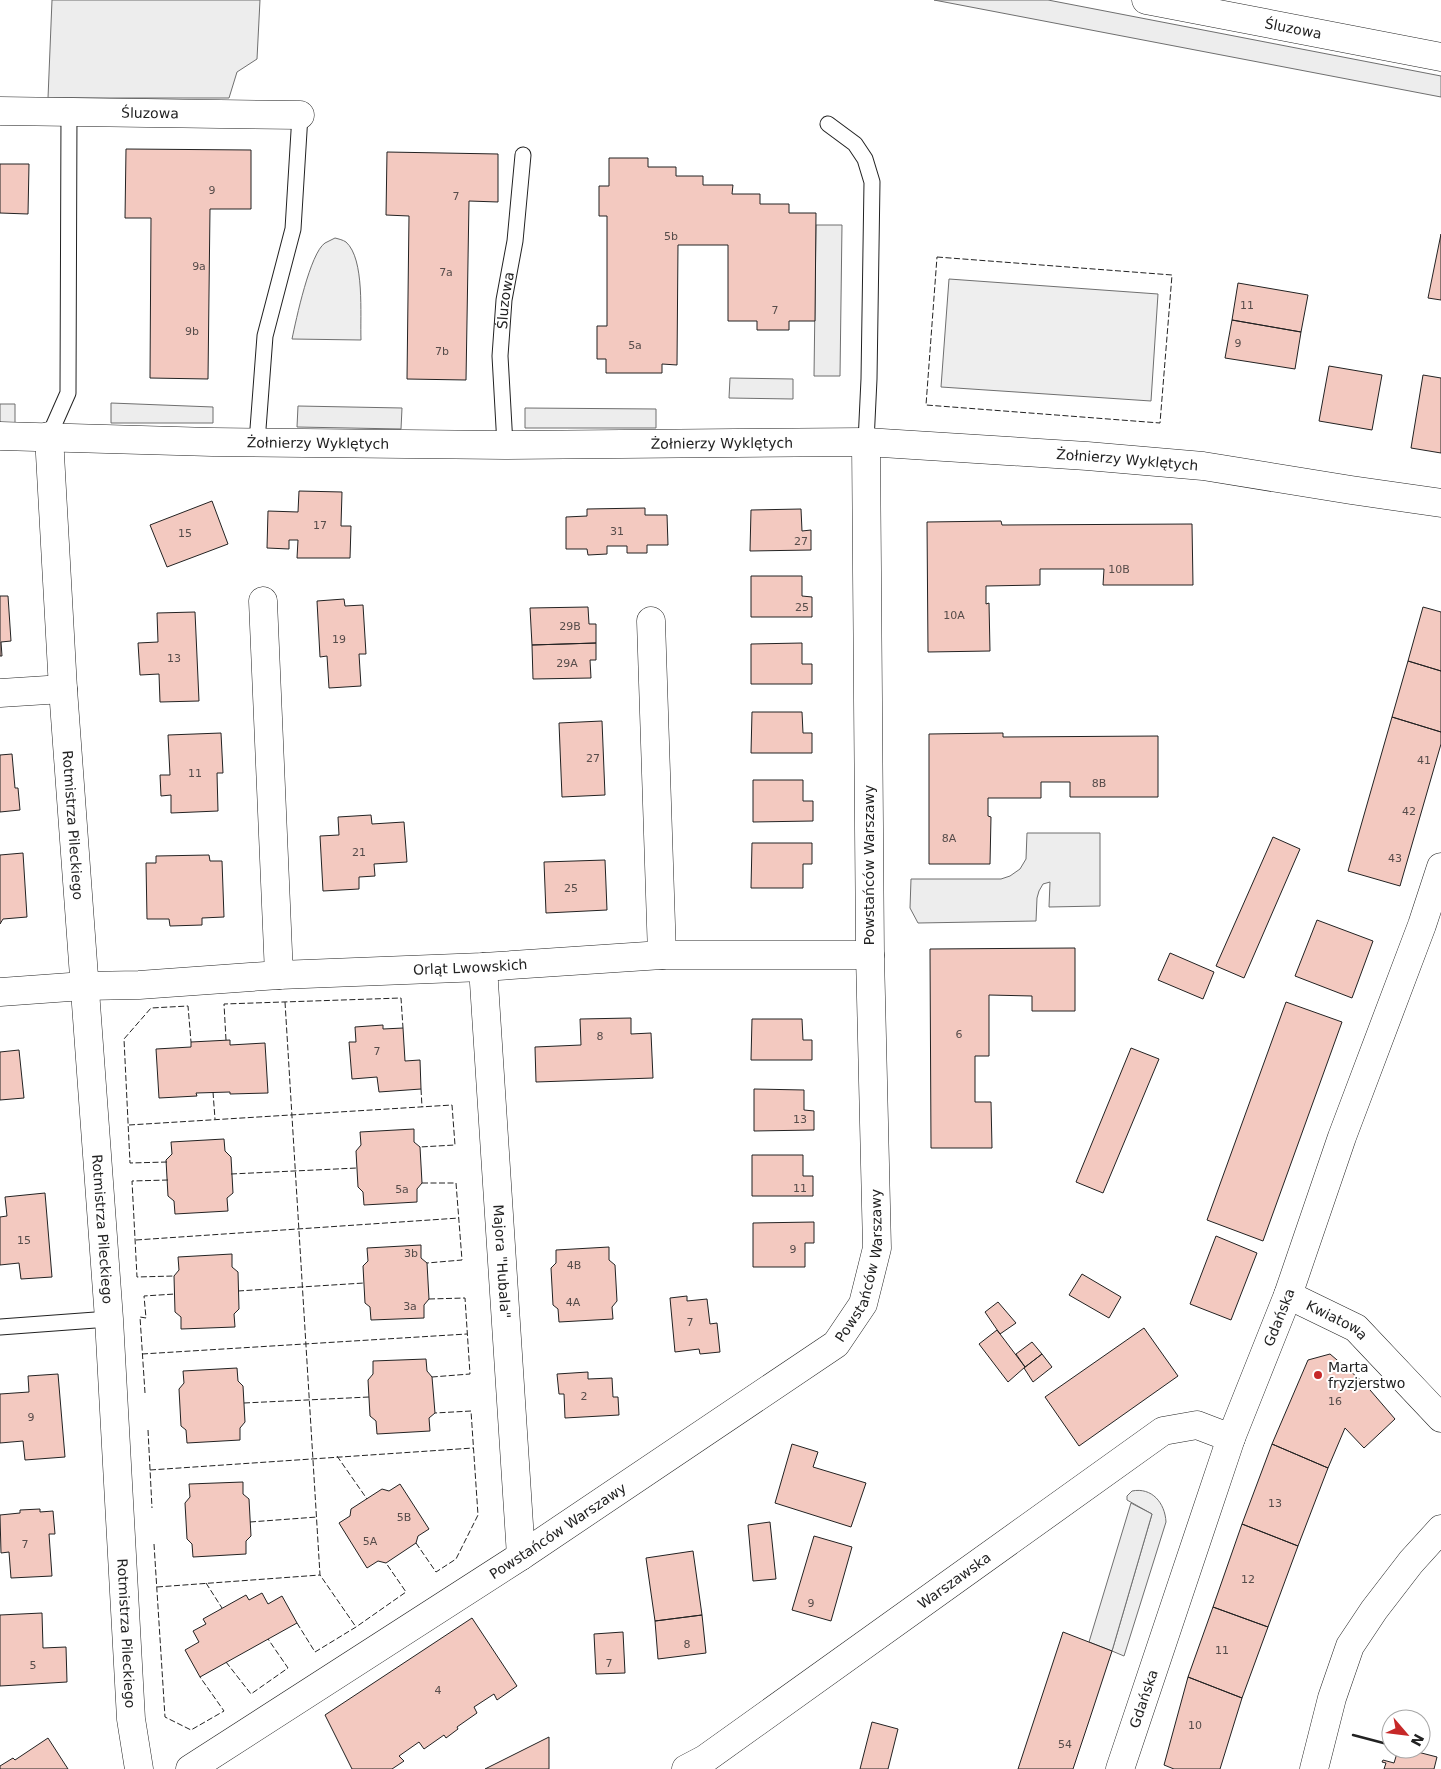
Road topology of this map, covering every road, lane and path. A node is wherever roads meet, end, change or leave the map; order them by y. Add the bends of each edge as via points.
1 (1146, 0) edge
2 (1441, 57) edge
3 (0, 110) edge
4 (69, 111) junction
5 (300, 115) joint
6 (828, 124) dead end
7 (523, 156) dead end
8 (0, 436) edge
9 (49, 436) junction
10 (257, 442) junction
11 (866, 442) junction
12 (505, 445) junction
13 (1441, 503) edge
14 (263, 601) dead end
15 (651, 621) dead end
16 (63, 689) junction
17 (0, 693) edge
18 (1441, 867) edge
19 (662, 954) junction
20 (870, 955) junction
21 (483, 967) junction
22 (279, 975) junction
23 (84, 986) junction
24 (0, 992) edge
25 (1288, 1295) junction
26 (109, 1319) junction
27 (0, 1327) edge
28 (1441, 1418) edge
29 (1230, 1438) junction
30 (1441, 1529) edge
31 (521, 1556) junction
32 (701, 1766) edge
33 (139, 1769) edge
34 (190, 1769) edge
35 (1120, 1769) edge
36 (1314, 1769) edge

1 - 2 street, Śluzowa
3 - 4 street, Śluzowa
4 - 5 street, Śluzowa
4 - 9 lane via 68,394
5 - 10 lane via 293,229 265,336
6 - 11 lane via 855,144 865,159 872,182
7 - 12 lane, Śluzowa via 500,356
8 - 9 street, Żołnierzy Wyklętych
9 - 10 street, Żołnierzy Wyklętych
9 - 16 street, Rotmistrza Pileckiego
10 - 12 street, Żołnierzy Wyklętych
11 - 12 street, Żołnierzy Wyklętych
11 - 13 street, Żołnierzy Wyklętych via 1203,466
11 - 20 street, Powstańców Warszawy
14 - 22 street
15 - 19 street
16 - 17 street
16 - 23 street, Rotmistrza Pileckiego
18 - 25 street, Gdańska
19 - 20 street, Orląt Lwowskich
19 - 21 street, Orląt Lwowskich
20 - 31 street, Powstańców Warszawy via 877,1248 863,1304 836,1344
21 - 22 street, Orląt Lwowskich
21 - 31 street, Majora "Hubala"
22 - 23 street, Orląt Lwowskich
23 - 24 street, Orląt Lwowskich
23 - 26 street, Rotmistrza Pileckiego
25 - 28 street, Kwiatowa via 1356,1328
25 - 29 street, Gdańska
26 - 27 lane
26 - 33 street, Rotmistrza Pileckiego via 131,1719
29 - 32 street, Warszawska via 1197,1425 1163,1431
29 - 35 street, Gdańska
30 - 36 street via 1411,1562 1350,1646 1332,1698
31 - 34 street, Powstańców Warszawy

